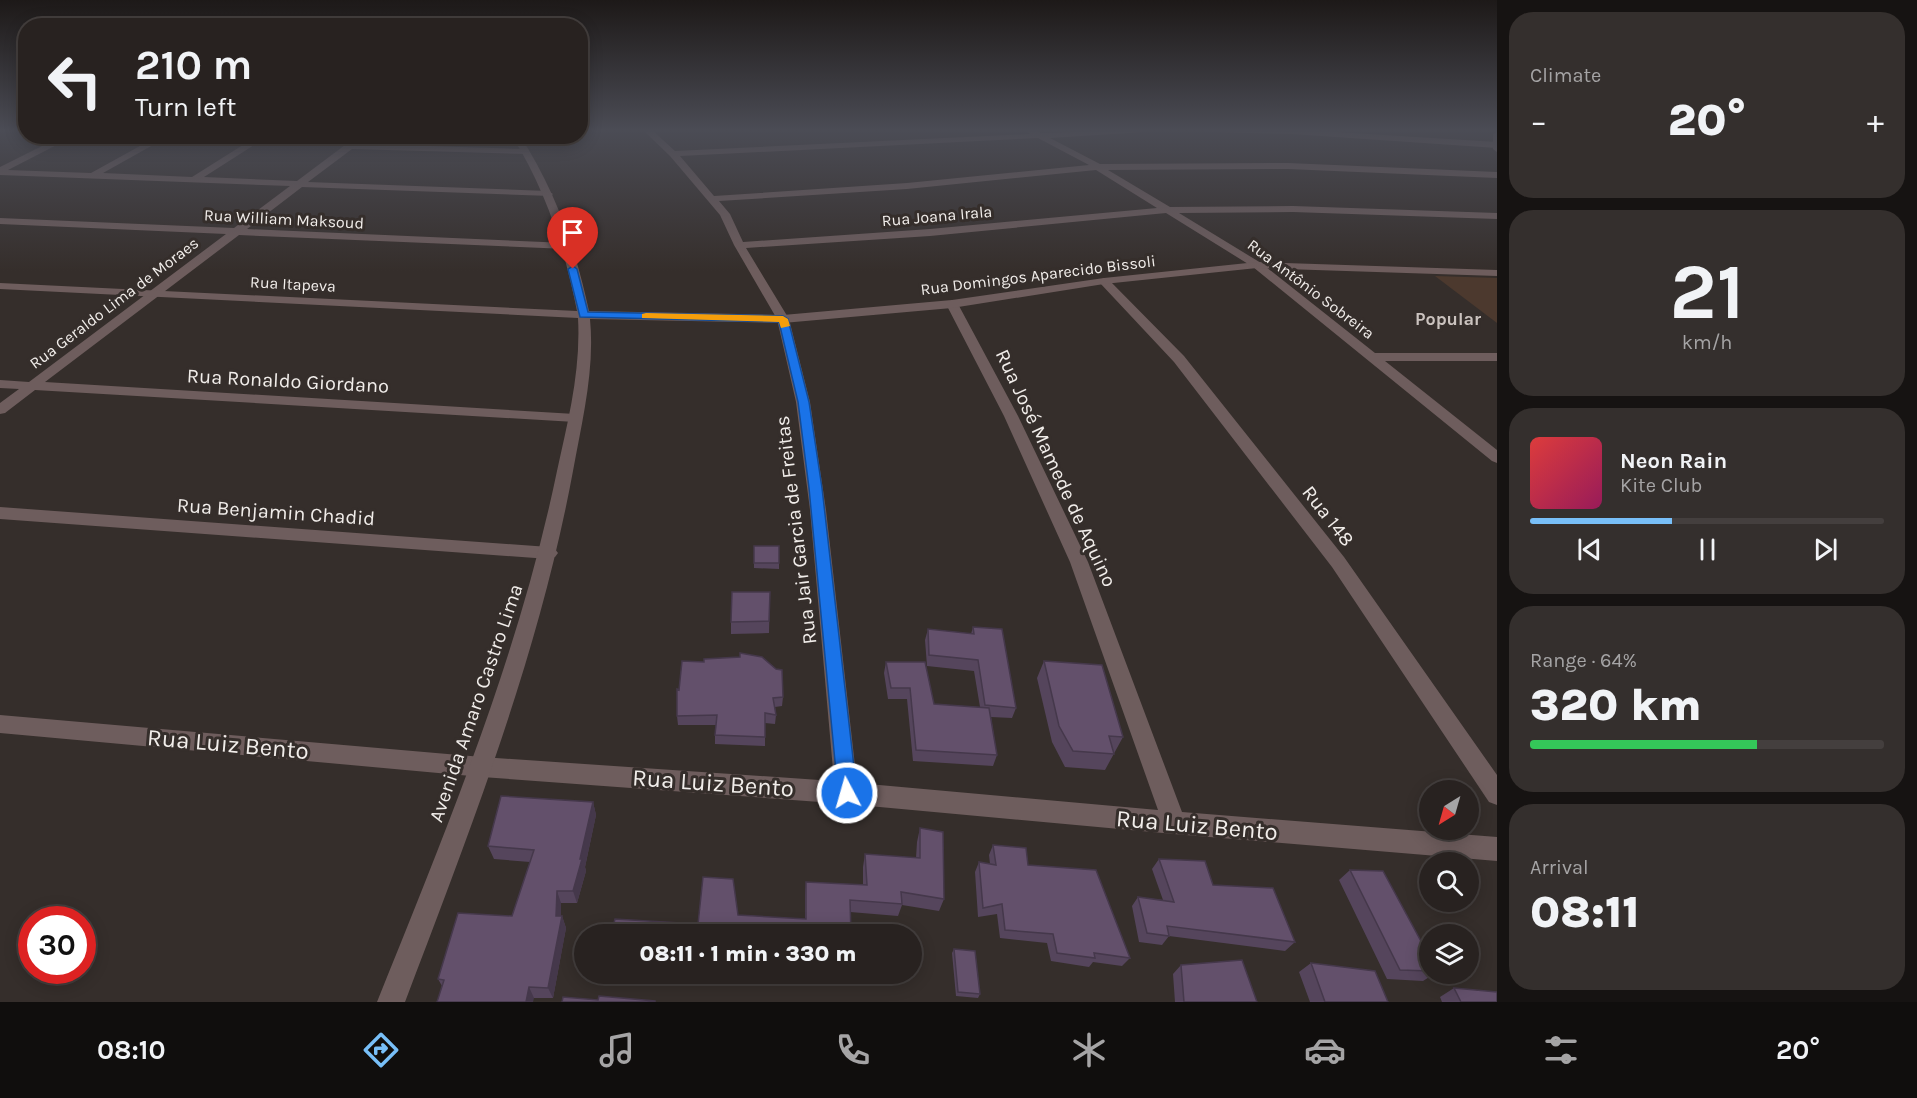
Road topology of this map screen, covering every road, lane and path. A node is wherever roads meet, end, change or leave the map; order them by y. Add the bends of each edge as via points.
1 (111, 177) edge
2 (200, 177) edge
3 (310, 177) edge
4 (539, 177) edge
5 (692, 177) edge
6 (1000, 177) edge
7 (1114, 177) edge
8 (195, 180) junction
9 (300, 184) junction
10 (548, 194) junction
11 (710, 199) junction
12 (1168, 210) junction
13 (1497, 216) edge
14 (0, 220) edge
15 (237, 232) junction
16 (567, 246) junction
17 (739, 246) junction
18 (1257, 265) junction
19 (1497, 273) edge
20 (1104, 281) junction
21 (0, 286) edge
22 (154, 294) junction
23 (952, 304) junction
24 (584, 315) junction
25 (783, 319) junction
26 (1372, 357) junction
27 (1497, 357) edge
28 (0, 384) edge
29 (32, 386) junction
30 (0, 410) edge
31 (574, 418) junction
32 (1497, 458) edge
33 (0, 513) edge
34 (549, 553) junction
35 (0, 724) edge
36 (482, 767) junction
37 (847, 793) junction
38 (1497, 794) edge
39 (1174, 824) junction
40 (1497, 849) edge
41 (391, 1002) edge

1 - 8 street
2 - 8 street
3 - 9 street, Rua Geraldo Lima de Moraes
4 - 10 street, Avenida Amaro Castro Lima
5 - 11 street, Rua Jair Garcia de Freitas
6 - 11 street
7 - 12 street, Rua Antônio Sobreira
8 - 9 street
9 - 10 street
9 - 15 street, Rua Geraldo Lima de Moraes
10 - 16 street, Avenida Amaro Castro Lima
11 - 17 street, Rua Jair Garcia de Freitas via 725,214
12 - 13 street, Rua Joana Irala via 1318,209
12 - 17 street, Rua Joana Irala via 837,241
12 - 18 street, Rua Antônio Sobreira
14 - 15 street, Rua William Maksoud
15 - 16 street, Rua William Maksoud
15 - 22 street, Rua Geraldo Lima de Moraes
16 - 24 street, Avenida Amaro Castro Lima
17 - 25 street, Rua Jair Garcia de Freitas
18 - 19 street, Rua Domingos Aparecido Bissoli
18 - 20 street, Rua Domingos Aparecido Bissoli
18 - 26 street, Rua Antônio Sobreira
20 - 23 street, Rua Domingos Aparecido Bissoli
20 - 38 street, Rua 148 via 1179,359 1338,562
21 - 22 street, Rua Itapeva
22 - 24 street, Rua Itapeva
22 - 29 street, Rua Geraldo Lima de Moraes
23 - 25 street, Rua Domingos Aparecido Bissoli
23 - 39 street, Rua José Mamede de Aquino via 1011,416 1079,562
24 - 25 street, Rua Domingos Aparecido Bissoli
24 - 31 street, Avenida Amaro Castro Lima via 583,362
25 - 37 street, Rua Jair Garcia de Freitas via 804,402
26 - 27 street
26 - 32 street, Rua Antônio Sobreira
28 - 29 street, Rua Ronaldo Giordano
29 - 30 street, Rua Geraldo Lima de Moraes
29 - 31 street, Rua Ronaldo Giordano
31 - 34 street, Avenida Amaro Castro Lima
33 - 34 street, Rua Benjamin Chadid
34 - 36 street, Avenida Amaro Castro Lima via 522,651
35 - 36 street, Rua Luiz Bento
36 - 37 street, Rua Luiz Bento
36 - 41 street, Avenida Amaro Castro Lima
37 - 39 street, Rua Luiz Bento
39 - 40 street, Rua Luiz Bento

